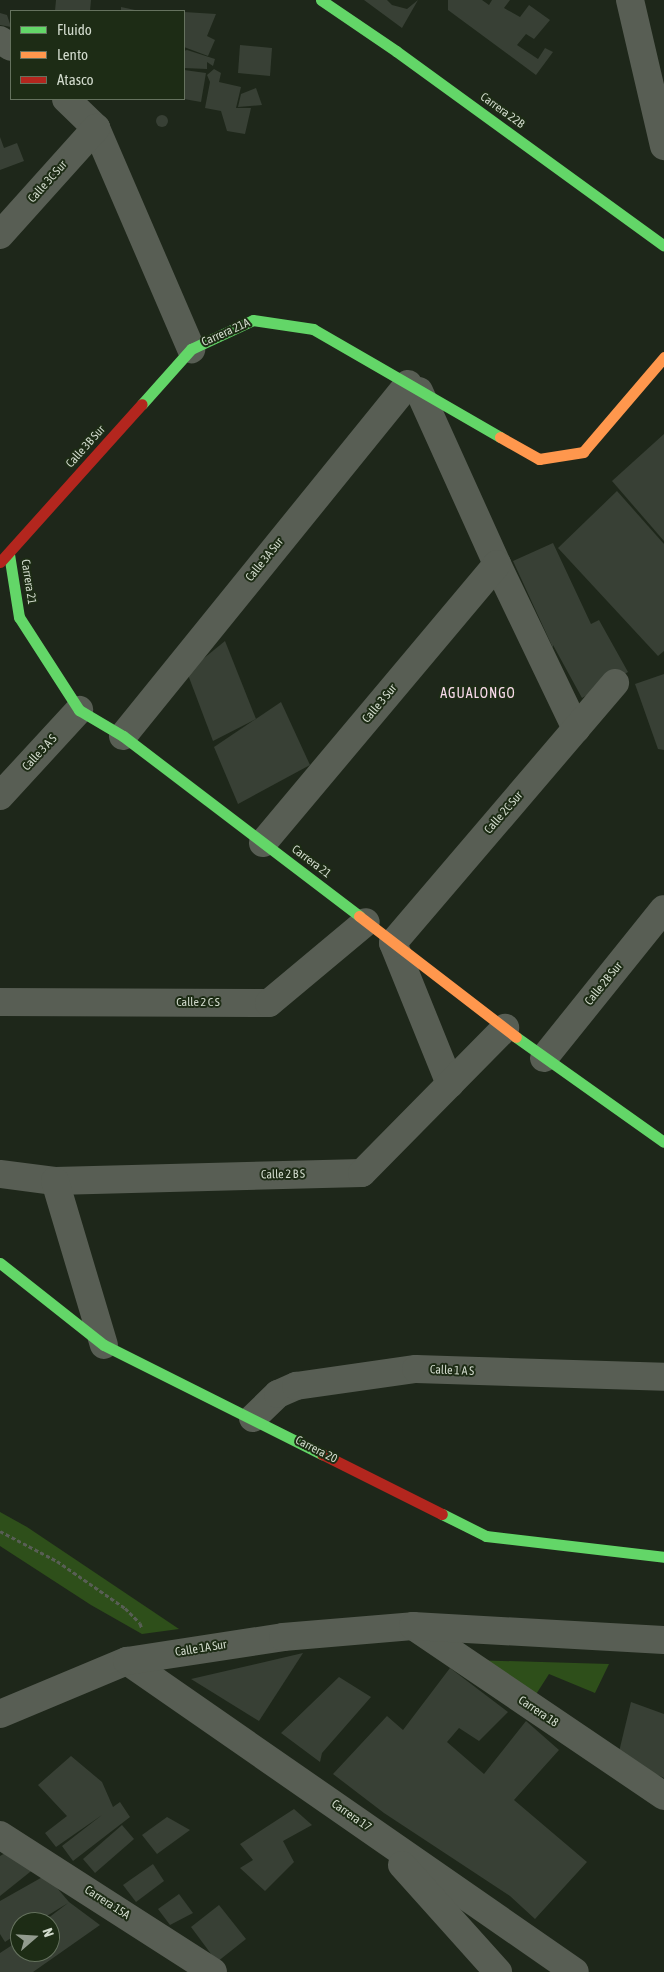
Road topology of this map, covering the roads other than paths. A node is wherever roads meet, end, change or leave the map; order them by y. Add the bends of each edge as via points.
1 (321, 0) edge
2 (630, 0) edge
3 (67, 100) edge
4 (96, 128) junction
5 (664, 146) edge
6 (0, 236) edge
7 (664, 246) edge
8 (191, 349) junction
9 (664, 357) edge
10 (413, 388) junction
11 (9, 554) junction
12 (0, 562) edge
13 (497, 564) junction
14 (615, 683) dead end
15 (79, 710) junction
16 (576, 729) junction
17 (123, 736) junction
18 (0, 796) edge
19 (263, 843) junction
20 (664, 910) edge
21 (366, 922) junction
22 (393, 943) junction
23 (0, 1002) edge
24 (505, 1028) junction
25 (544, 1058) junction
26 (450, 1084) junction
27 (664, 1142) edge
28 (0, 1174) edge
29 (55, 1181) junction
30 (0, 1263) edge
31 (104, 1345) junction
32 (664, 1377) edge
33 (253, 1418) junction
34 (664, 1557) edge
35 (413, 1626) junction
36 (664, 1640) edge
37 (127, 1661) junction
38 (0, 1714) edge
39 (664, 1796) edge
40 (372, 1831) junction
41 (0, 1835) edge
42 (213, 1972) edge
43 (498, 1972) edge
44 (575, 1972) edge

1 - 7 street, Carrera 22B
2 - 5 street
3 - 4 street, Carrera 21A
4 - 6 street, Calle 3C Sur
4 - 8 street, Carrera 21A
8 - 10 street, Carrera 21A via 253,320 313,329
8 - 11 street, Calle 3B Sur
9 - 10 street, Carrera 21A via 583,452 539,459
10 - 13 street
10 - 17 street, Calle 3A Sur
11 - 12 street, Calle 3B Sur
11 - 15 street, Carrera 21 via 19,617
13 - 16 street
13 - 19 street, Calle 3 Sur
14 - 16 street, Calle 2C Sur
15 - 17 street, Carrera 21
15 - 18 street, Calle 3 A S
16 - 22 street, Calle 2C Sur
17 - 19 street, Carrera 21
19 - 21 street, Carrera 21
20 - 25 street, Calle 2B Sur
21 - 22 street, Carrera 21
21 - 23 street, Calle 2 C S via 269,1003
22 - 24 street, Carrera 21
22 - 26 street
24 - 25 street, Carrera 21
24 - 26 street, Calle 2 B S
25 - 27 street, Carrera 21
26 - 29 street, Calle 2 B S via 362,1174
28 - 29 street, Calle 2 B S
29 - 31 street
30 - 31 street, Carrera 20
31 - 33 street, Carrera 20
32 - 33 street, Calle 1 A S via 416,1370 296,1386 278,1394
33 - 34 street, Carrera 20 via 486,1536
35 - 36 street
35 - 37 street, Calle 1A Sur via 283,1637
35 - 39 street, Carrera 18
37 - 38 street, Calle 1A Sur
37 - 40 street, Carrera 17
40 - 43 street
40 - 44 street, Carrera 17
41 - 42 street, Carrera 15A

